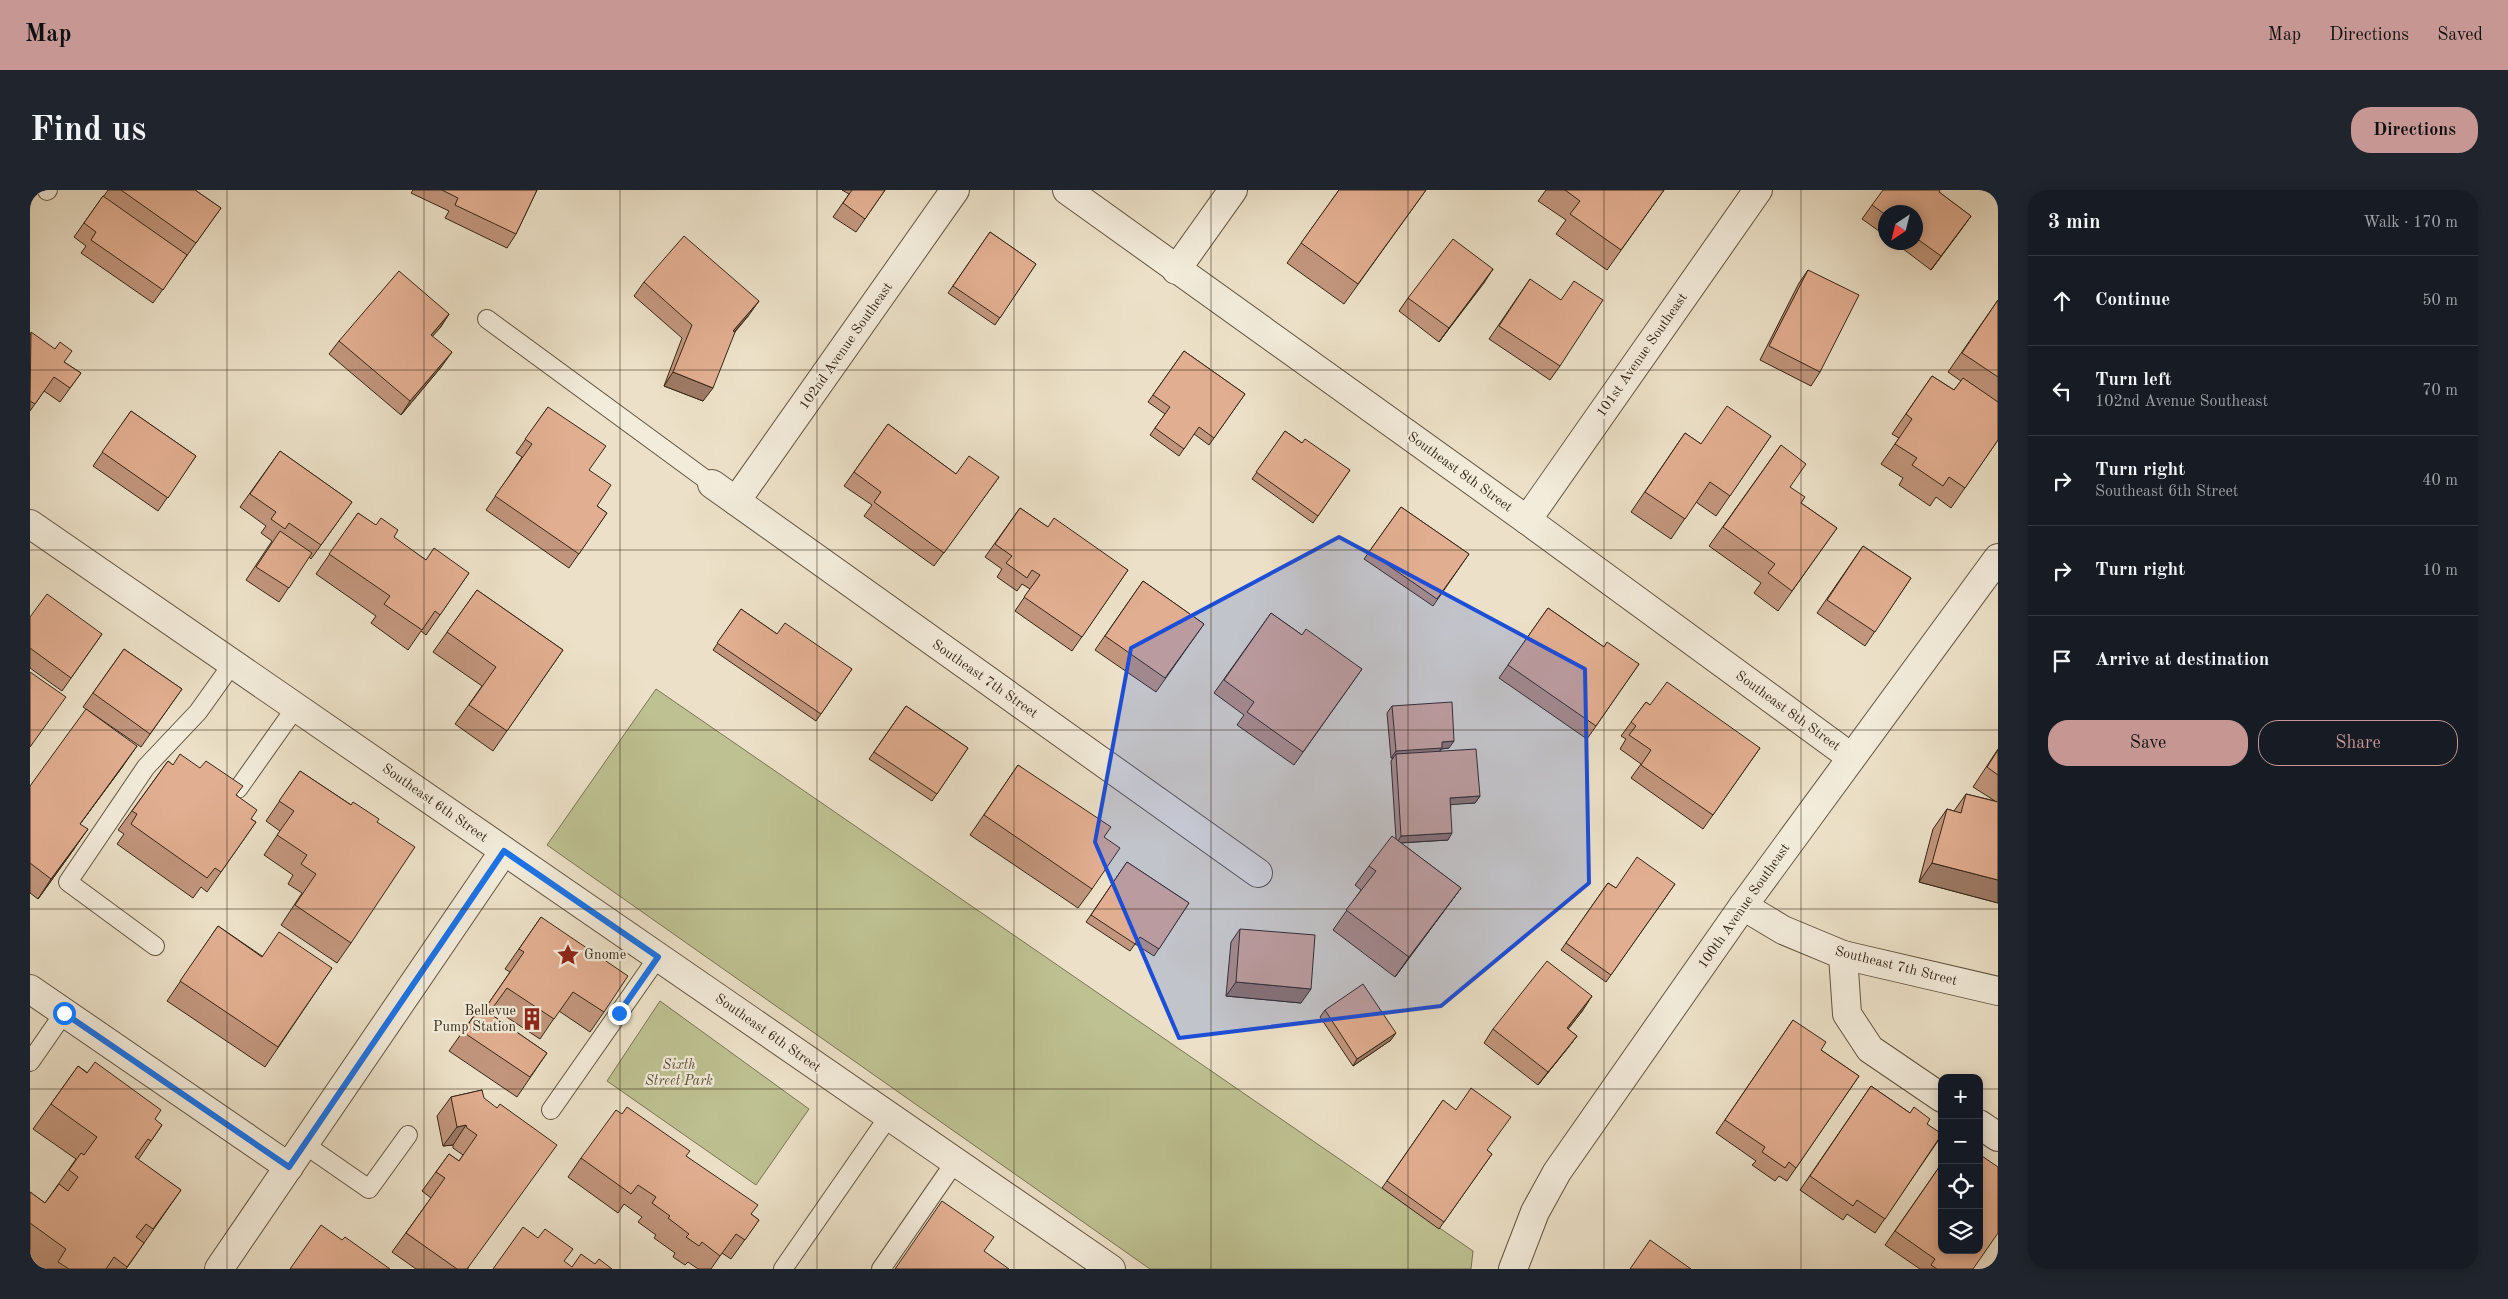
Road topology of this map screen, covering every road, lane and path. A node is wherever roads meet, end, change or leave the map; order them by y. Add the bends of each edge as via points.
1 (955, 190) edge
2 (1067, 190) edge
3 (1234, 190) edge
4 (1758, 190) edge
5 (1176, 270) junction
6 (487, 319) dead end
7 (712, 484) joint
8 (736, 501) junction
9 (1527, 520) junction
10 (30, 524) edge
11 (1998, 558) edge
12 (233, 663) junction
13 (296, 707) junction
14 (1852, 757) junction
15 (238, 789) edge
16 (504, 851) junction
17 (1258, 873) dead end
18 (1743, 906) junction
19 (155, 946) dead end
20 (1843, 955) junction
21 (658, 957) junction
22 (30, 989) edge
23 (1998, 991) edge
24 (64, 1013) junction
25 (30, 1062) edge
26 (1938, 1095) edge
27 (551, 1110) dead end
28 (889, 1116) junction
29 (1983, 1127) edge
30 (408, 1135) dead end
31 (1998, 1137) edge
32 (304, 1144) junction
33 (956, 1162) junction
34 (289, 1167) junction
35 (219, 1269) edge
36 (782, 1269) edge
37 (882, 1269) edge
38 (1112, 1269) edge
39 (1513, 1269) edge

1 - 8 street, 102nd Avenue Southeast
2 - 5 street, Southeast 8th Street
3 - 5 street
4 - 9 street, 101st Avenue Southeast
5 - 9 street, Southeast 8th Street
6 - 7 lane
7 - 8 street, Southeast 7th Street
8 - 17 street, Southeast 7th Street
9 - 14 street, Southeast 8th Street
10 - 12 street, Southeast 6th Street
11 - 14 street, 100th Avenue Southeast
12 - 13 street, Southeast 6th Street
12 - 19 lane via 198,712 146,767 68,882
13 - 15 lane
13 - 16 street, Southeast 6th Street
14 - 18 street, 100th Avenue Southeast
16 - 21 street, Southeast 6th Street
16 - 32 street
18 - 20 street, Southeast 7th Street via 1783,930
18 - 39 street, 100th Avenue Southeast via 1557,1172 1535,1212
20 - 23 street, Southeast 7th Street
20 - 26 street via 1847,1014 1870,1049
21 - 27 lane
21 - 28 street, Southeast 6th Street
22 - 24 street
24 - 25 lane
24 - 34 street
28 - 33 street, Southeast 6th Street
28 - 36 lane
29 - 31 street
30 - 32 lane via 370,1189
32 - 34 street
33 - 37 lane
33 - 38 street, Southeast 6th Street
34 - 35 street

